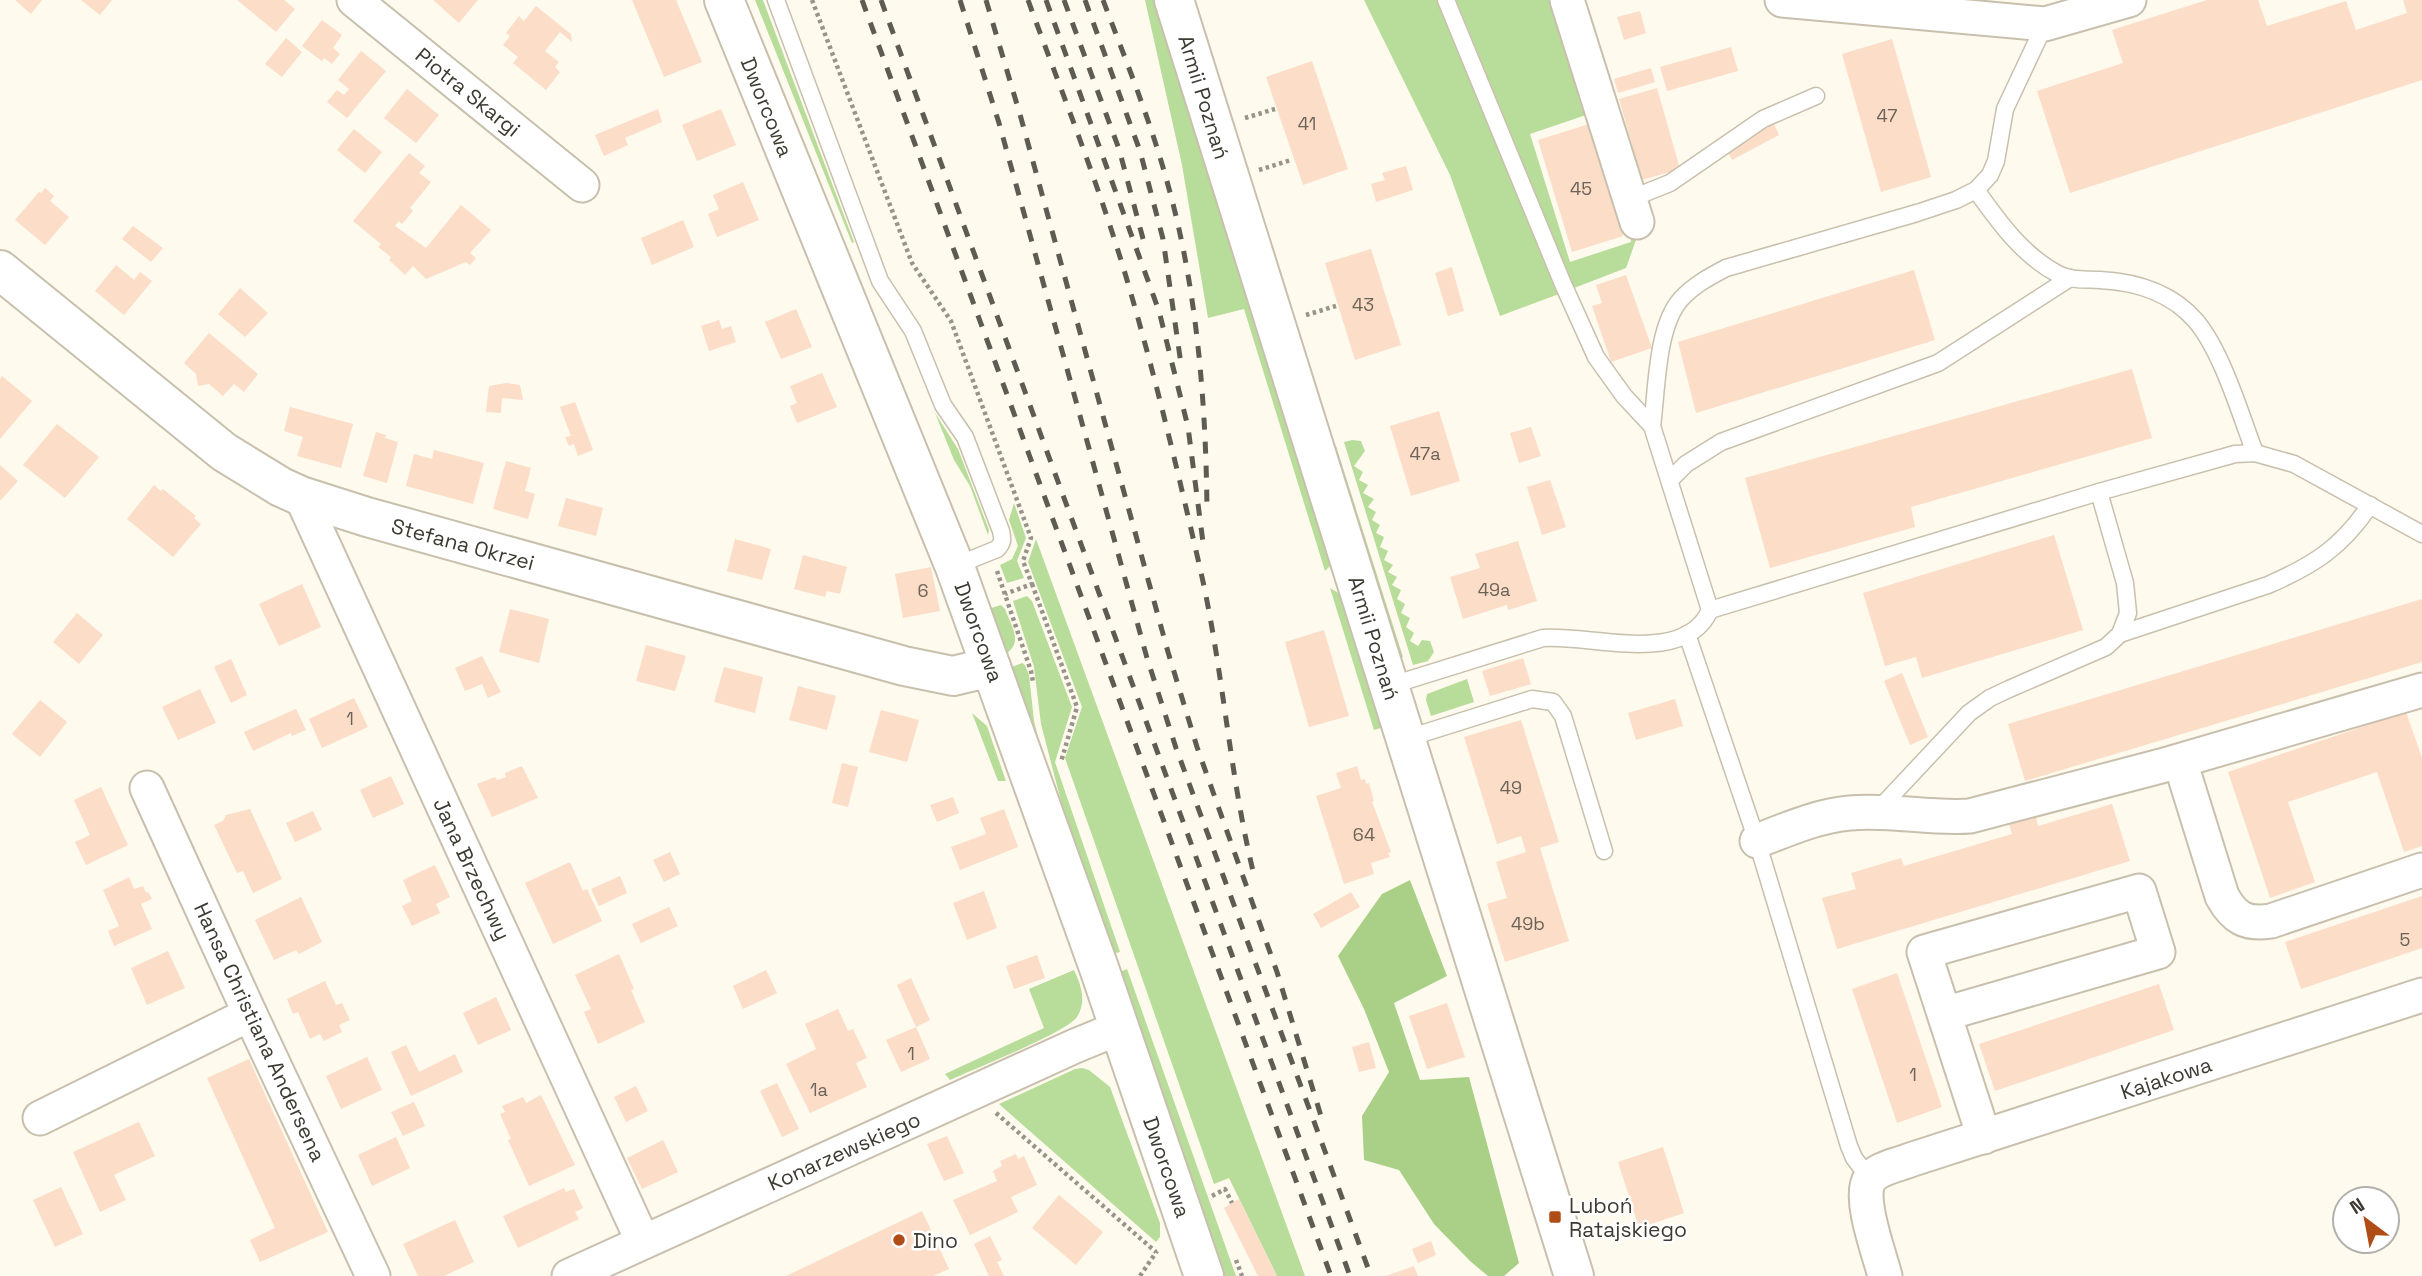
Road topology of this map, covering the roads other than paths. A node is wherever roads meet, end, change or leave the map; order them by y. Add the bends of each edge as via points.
1 (354, 0) edge
2 (724, 0) edge
3 (776, 0) edge
4 (1174, 0) edge
5 (1446, 0) edge
6 (1567, 0) edge
7 (1782, 0) edge
8 (2129, 0) edge
9 (2045, 24) junction
10 (1816, 96) dead end
11 (582, 185) dead end
12 (1976, 190) junction
13 (1633, 211) joint
14 (0, 270) edge
15 (2070, 278) junction
16 (1652, 426) junction
17 (2255, 453) junction
18 (1670, 480) junction
19 (2099, 492) junction
20 (300, 496) junction
21 (2370, 505) junction
22 (2422, 534) edge
23 (955, 567) junction
24 (1710, 610) junction
25 (1687, 634) junction
26 (2120, 634) junction
27 (991, 667) junction
28 (1389, 686) junction
29 (2422, 690) edge
30 (1405, 739) junction
31 (2180, 761) junction
32 (147, 788) dead end
33 (1877, 812) junction
34 (1757, 841) junction
35 (1604, 851) dead end
36 (2422, 870) edge
37 (2422, 995) edge
38 (250, 1014) junction
39 (1944, 1014) junction
40 (1119, 1028) junction
41 (40, 1118) dead end
42 (1984, 1137) junction
43 (1870, 1179) junction
44 (643, 1242) junction
45 (1219, 1264) edge
46 (373, 1276) edge
47 (569, 1276) edge
48 (1574, 1276) edge
49 (1885, 1276) edge

1 - 11 street, Piotra Skargi
2 - 23 street, Dworcowa
3 - 23 lane via 880,281 913,331 943,405 965,437 1001,531 1003,539 997,549
4 - 28 street, Armii Poznań
5 - 16 lane via 1596,357
6 - 13 street
7 - 9 street
8 - 9 street
9 - 12 lane via 2005,110 1996,161
10 - 13 lane via 1763,119
12 - 15 lane via 2030,254
12 - 16 lane via 1917,213 1726,268 1700,282 1679,301 1663,339
14 - 20 street, Stefana Okrzei via 224,452
15 - 17 lane via 2152,288 2195,320 2208,339
15 - 18 lane via 1938,363 1721,442
16 - 18 lane
17 - 19 lane via 2235,454
17 - 21 lane via 2302,467
18 - 24 lane
19 - 24 lane
19 - 26 lane via 2125,583 2128,613
20 - 27 street, Stefana Okrzei via 904,666 953,676
20 - 44 street, Jana Brzechwy
21 - 22 lane
21 - 26 lane via 2331,551 2288,577
23 - 27 street, Dworcowa
24 - 25 lane via 1698,628
25 - 28 lane via 1639,645 1543,638
25 - 34 lane
26 - 33 lane via 2106,648 1980,704
27 - 40 street, Dworcowa
28 - 30 street, Armii Poznań
29 - 31 street
30 - 35 lane via 1532,699 1553,702 1563,716
30 - 48 street, Armii Poznań
31 - 33 street via 1969,816
31 - 36 street via 2222,895 2229,908 2254,924
32 - 38 street, Hansa Christiana Andersena
33 - 34 street via 1830,815
34 - 43 lane via 1849,1146
37 - 42 street, Kajakowa
38 - 41 street
38 - 46 street, Hansa Christiana Andersena
39 - 39 street via 1924,952 2139,891 2158,952
39 - 42 street
40 - 44 street, Konarzewskiego
40 - 45 street, Dworcowa
42 - 43 street, Kajakowa via 1910,1160
43 - 49 street via 1865,1198
44 - 47 street, Konarzewskiego

